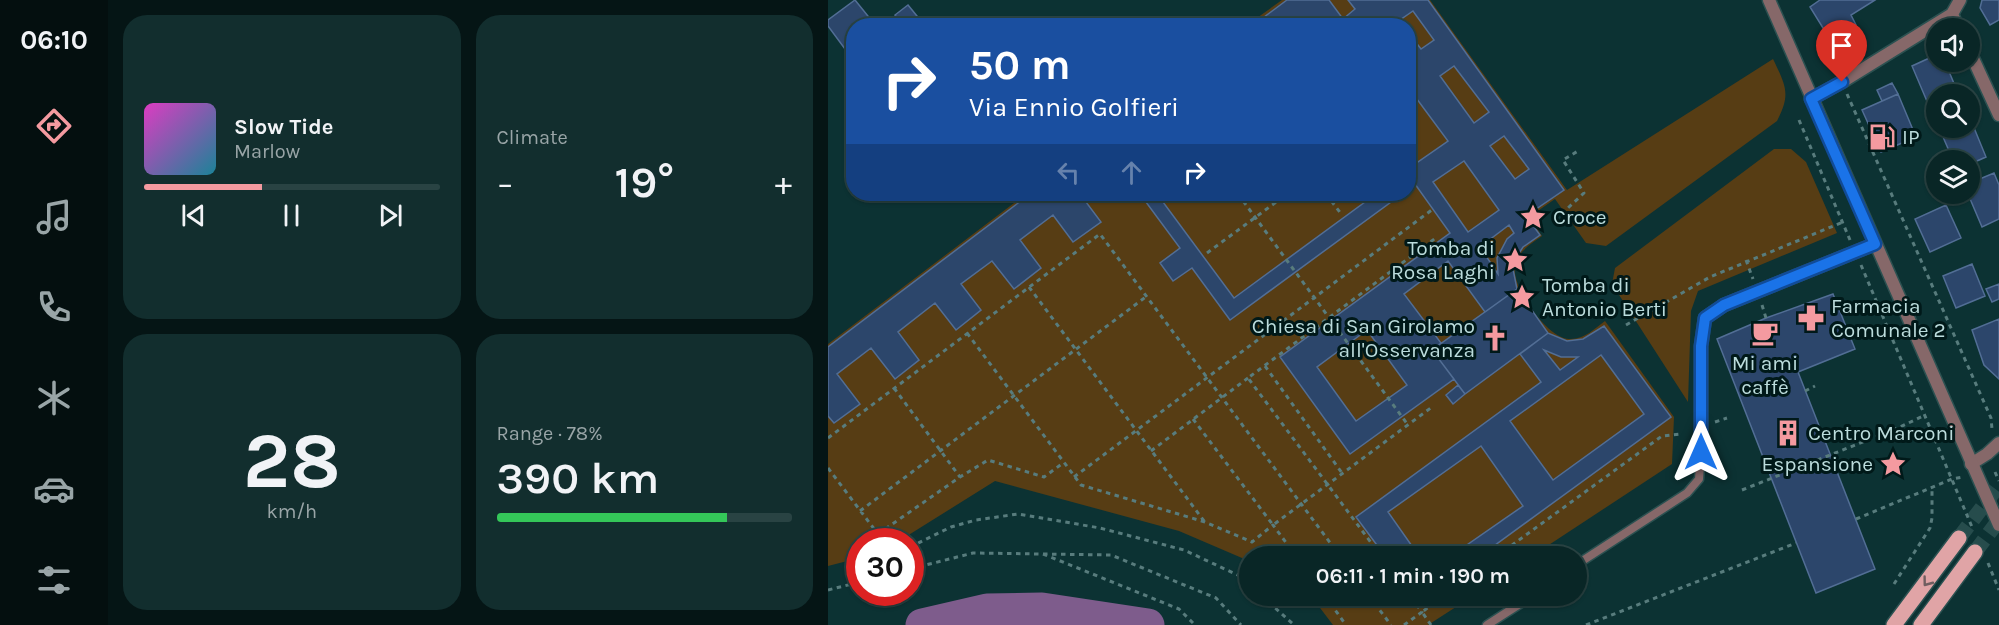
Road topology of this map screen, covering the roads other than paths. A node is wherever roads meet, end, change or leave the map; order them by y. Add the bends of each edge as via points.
1 (1768, 0) edge
2 (1960, 0) edge
3 (1952, 14) junction
4 (1954, 18) edge
5 (1979, 72) edge
6 (1811, 99) junction
7 (1999, 115) edge
8 (1875, 244) junction
9 (1996, 446) edge
10 (1701, 452) joint
11 (1974, 469) junction
12 (1999, 525) edge
13 (1959, 538) tunnel mouth
14 (1975, 552) tunnel mouth
15 (1587, 558) edge
16 (1516, 606) edge
17 (1487, 625) edge
18 (1894, 625) edge
19 (1921, 625) edge

1 - 6 street
2 - 3 street
3 - 4 street
3 - 6 street
5 - 7 street
6 - 8 street
8 - 10 street via 1724,305 1705,318 1701,346
8 - 11 street
9 - 11 street
10 - 15 lane via 1699,479 1687,493
11 - 12 street
13 -> 18 main road
14 - 19 main road
16 - 17 lane

